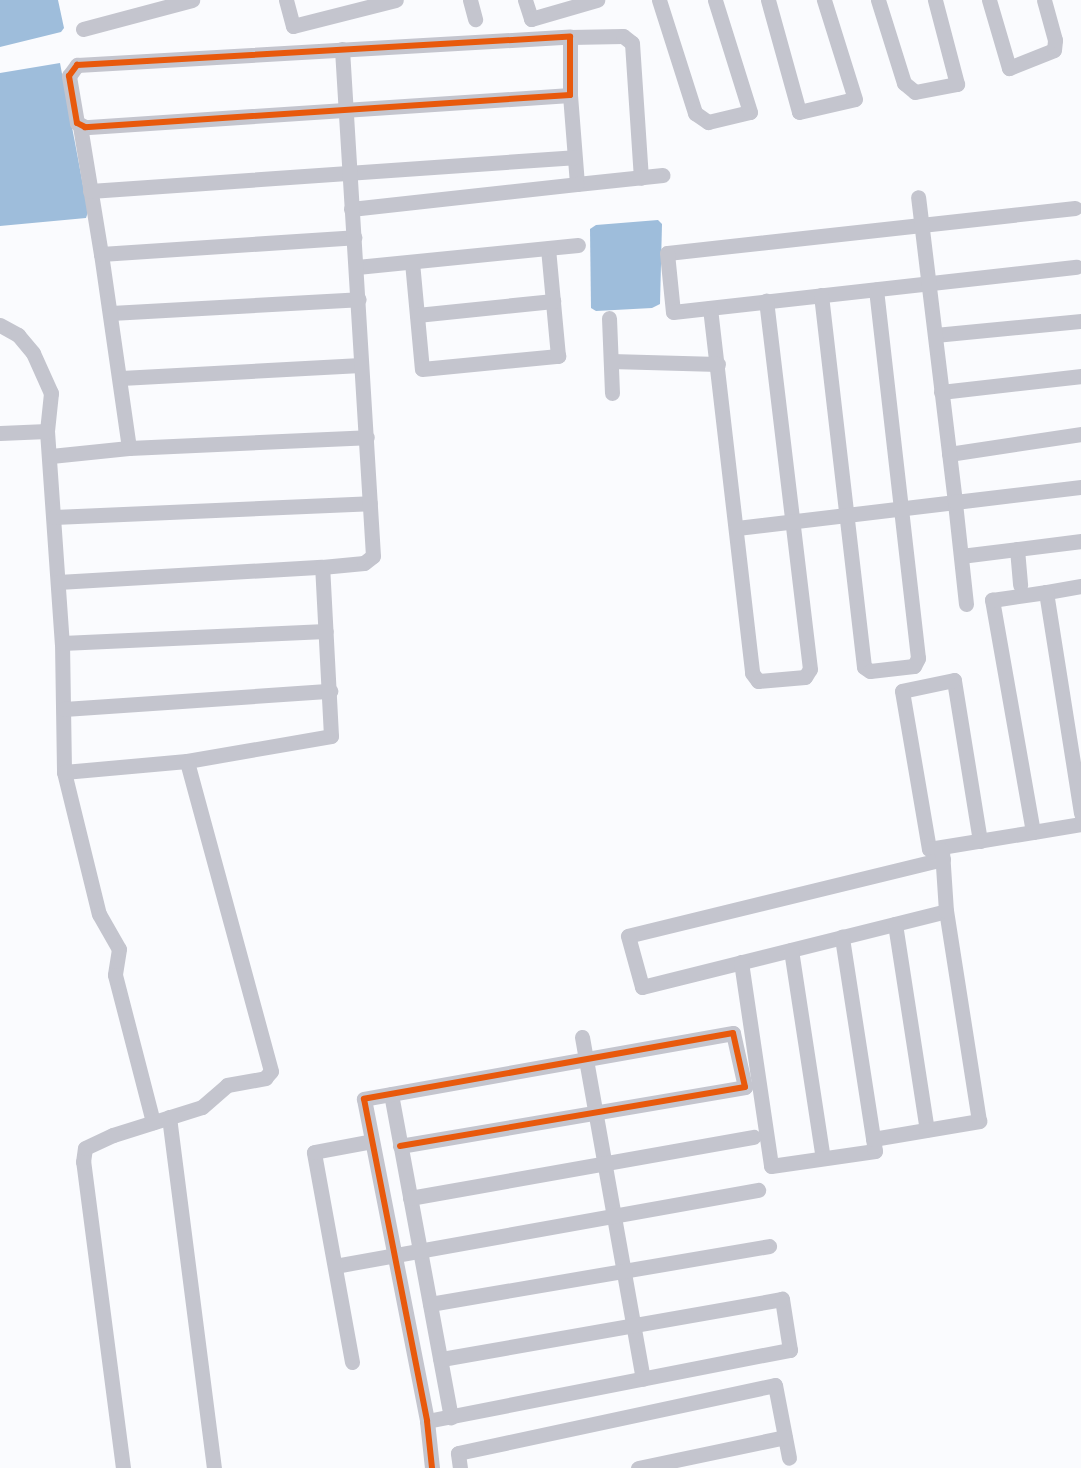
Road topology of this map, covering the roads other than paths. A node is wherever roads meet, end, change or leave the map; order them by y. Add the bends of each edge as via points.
1 (192, 0) edge
2 (286, 0) edge
3 (396, 0) edge
4 (470, 0) edge
5 (525, 0) edge
6 (597, 0) edge
7 (659, 0) edge
8 (715, 0) edge
9 (768, 0) edge
10 (824, 0) edge
11 (878, 0) edge
12 (935, 0) edge
13 (989, 0) edge
14 (1044, 0) edge
15 (475, 19) dead end
16 (83, 29) dead end
17 (570, 37) junction
18 (342, 49) junction
19 (570, 95) junction
20 (345, 108) junction
21 (80, 126) junction
22 (574, 157) junction
23 (352, 172) junction
24 (663, 175) dead end
25 (641, 178) junction
26 (577, 184) junction
27 (90, 191) junction
28 (918, 197) dead end
29 (1075, 208) dead end
30 (351, 209) junction
31 (921, 225) junction
32 (354, 237) junction
33 (578, 245) dead end
34 (548, 248) junction
35 (101, 254) junction
36 (411, 262) junction
37 (357, 267) junction
38 (1076, 267) dead end
39 (928, 284) junction
40 (876, 290) junction
41 (821, 295) junction
42 (359, 299) junction
43 (553, 301) junction
44 (766, 302) junction
45 (710, 308) junction
46 (111, 313) junction
47 (417, 315) junction
48 (609, 318) dead end
49 (1081, 321) edge
50 (0, 325) edge
51 (934, 335) junction
52 (611, 361) junction
53 (718, 364) junction
54 (361, 365) junction
55 (1081, 376) edge
56 (121, 378) junction
57 (941, 392) junction
58 (612, 393) dead end
59 (47, 431) junction
60 (0, 433) edge
61 (1081, 434) edge
62 (367, 437) junction
63 (129, 448) junction
64 (949, 454) junction
65 (51, 456) junction
66 (1081, 487) edge
67 (954, 502) junction
68 (370, 503) junction
69 (902, 508) junction
70 (847, 515) junction
71 (54, 517) junction
72 (792, 521) junction
73 (737, 528) junction
74 (1081, 541) edge
75 (1017, 549) junction
76 (961, 556) junction
77 (321, 567) junction
78 (58, 582) junction
79 (1020, 585) dead end
80 (1081, 586) edge
81 (1046, 592) junction
82 (966, 604) dead end
83 (326, 631) junction
84 (62, 643) junction
85 (330, 691) junction
86 (64, 709) junction
87 (187, 761) junction
88 (64, 772) junction
89 (1081, 813) edge
90 (1081, 824) edge
91 (1033, 832) junction
92 (980, 841) junction
93 (942, 853) junction
94 (946, 911) junction
95 (895, 924) junction
96 (842, 937) junction
97 (791, 950) junction
98 (741, 962) junction
99 (582, 1037) dead end
100 (586, 1060) junction
101 (391, 1094) junction
102 (595, 1112) junction
103 (169, 1117) junction
104 (153, 1122) junction
105 (927, 1130) junction
106 (754, 1137) dead end
107 (873, 1139) junction
108 (372, 1141) junction
109 (400, 1146) junction
110 (823, 1158) junction
111 (604, 1164) junction
112 (758, 1190) dead end
113 (410, 1198) junction
114 (613, 1216) junction
115 (769, 1246) dead end
116 (420, 1251) junction
117 (395, 1256) junction
118 (335, 1266) junction
119 (623, 1271) junction
120 (430, 1304) junction
121 (633, 1325) junction
122 (440, 1359) junction
123 (352, 1362) dead end
124 (642, 1379) junction
125 (451, 1417) junction
126 (427, 1420) junction
127 (785, 1437) junction
128 (789, 1458) dead end
129 (123, 1468) edge
130 (214, 1468) edge
131 (432, 1468) edge
132 (460, 1468) edge
133 (638, 1468) edge

1 - 16 street
2 - 3 street via 293,26
4 - 15 street
5 - 6 street via 531,19
7 - 8 street via 694,113 708,122 750,112
9 - 10 street via 799,112 855,99
11 - 12 street via 904,83 915,92 957,84
13 - 14 street via 1009,68 1054,50
17 - 18 street
17 - 19 street
17 - 25 street via 623,36 632,43
18 - 20 street
18 - 21 street via 77,64 69,76
19 - 20 street
19 - 22 street
20 - 21 street
20 - 23 street
21 - 27 street
22 - 23 street
22 - 26 street
23 - 27 street
23 - 30 street
24 - 25 street
25 - 26 street
26 - 30 street
27 - 35 street
28 - 31 street
29 - 31 street
30 - 32 street
31 - 39 street
31 - 45 street via 667,253 673,312
32 - 35 street
32 - 37 street
33 - 34 street
34 - 36 street
34 - 43 street
35 - 46 street
36 - 37 street
36 - 47 street
37 - 42 street
38 - 39 street
39 - 40 street
39 - 51 street
40 - 41 street
40 - 69 street
41 - 44 street
41 - 70 street
42 - 46 street
42 - 54 street
43 - 47 street
43 - 47 street via 558,356 422,369
44 - 45 street
44 - 72 street
45 - 53 street
46 - 56 street
48 - 52 street
49 - 51 street
50 - 59 street via 18,335 44,372 51,393
51 - 57 street
52 - 53 street
52 - 58 street
53 - 73 street
54 - 56 street
54 - 62 street
55 - 57 street
56 - 63 street
57 - 64 street
59 - 60 street
59 - 65 street
61 - 64 street
62 - 63 street
62 - 68 street
63 - 65 street
64 - 67 street
65 - 71 street
66 - 67 street
67 - 69 street
67 - 76 street
68 - 71 street
68 - 77 street via 371,559
69 - 70 street
69 - 70 street via 918,658 914,666 870,671 864,667
70 - 72 street
71 - 78 street
72 - 73 street
72 - 73 street via 810,669 805,677 758,681 752,673
74 - 75 street
75 - 76 street
75 - 79 street
76 - 82 street
77 - 78 street
77 - 83 street
78 - 84 street
80 - 81 street
81 - 89 street
81 - 91 street via 992,600
83 - 84 street
83 - 85 street
84 - 86 street
85 - 86 street
85 - 87 street via 331,736
86 - 88 street
87 - 88 street
87 - 103 street via 271,1071 265,1078 227,1084 202,1107
88 - 104 street via 99,914 120,949 115,975
90 - 91 street
91 - 92 street
92 - 93 street
92 - 93 street via 954,680 902,691 929,849
93 - 94 street
93 - 98 street via 628,936 642,987
94 - 95 street
94 - 105 street via 979,1121
95 - 96 street
95 - 105 street
96 - 97 street
96 - 107 street
97 - 98 street
97 - 110 street
98 - 110 street via 771,1166
99 - 100 street
100 - 101 street
100 - 102 street
100 - 102 street via 733,1034 745,1087
101 - 108 street via 364,1099
101 - 109 street
102 - 109 street
102 - 111 street
103 - 104 street
103 - 130 street
104 - 129 street via 91,1143 83,1155
105 - 107 street
106 - 111 street
107 - 110 street via 875,1151
108 - 117 street
108 - 118 street via 314,1152
109 - 113 street
111 - 113 street
111 - 114 street
112 - 114 street
113 - 116 street
114 - 116 street
114 - 119 street
115 - 119 street
116 - 117 street
116 - 120 street
117 - 118 street
117 - 126 street
118 - 123 street
119 - 120 street
119 - 121 street
120 - 122 street
121 - 122 street
121 - 124 street
121 - 124 street via 782,1299 790,1350
122 - 125 street
124 - 125 street
125 - 126 street
126 - 131 street
127 - 128 street
127 - 132 street via 775,1385 458,1453
127 - 133 street

